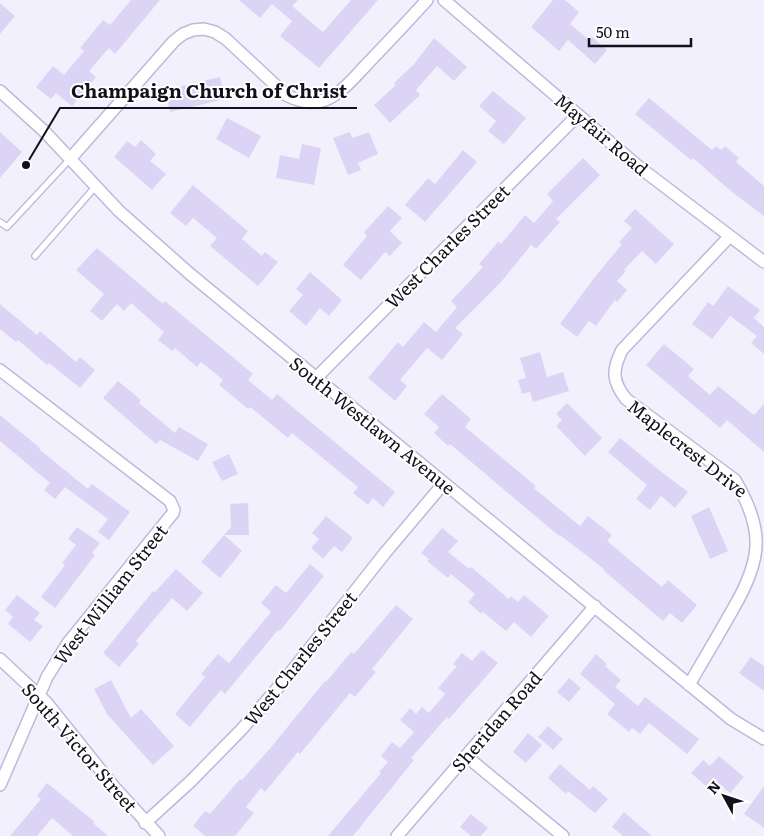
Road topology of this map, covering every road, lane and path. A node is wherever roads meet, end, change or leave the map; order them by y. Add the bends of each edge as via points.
1 (427, 0) edge
2 (444, 0) edge
3 (0, 91) edge
4 (578, 115) junction
5 (70, 159) junction
6 (96, 186) junction
7 (0, 222) edge
8 (730, 236) junction
9 (36, 256) dead end
10 (764, 262) edge
11 (0, 370) edge
12 (316, 378) junction
13 (444, 483) junction
14 (594, 606) junction
15 (0, 659) edge
16 (689, 685) junction
17 (39, 695) junction
18 (764, 739) edge
19 (466, 756) junction
20 (0, 785) edge
21 (145, 823) junction
22 (159, 836) edge
23 (398, 836) edge
24 (563, 836) edge

1 - 5 street via 350,82 333,96 318,102 298,102 286,95 226,38 215,32 199,30 183,34 162,53
2 - 4 street, Mayfair Road
3 - 5 street, South Westlawn Avenue
4 - 8 street, Mayfair Road via 639,167
4 - 12 street, West Charles Street
5 - 6 street, South Westlawn Avenue
5 - 7 lane via 7,227
6 - 9 lane
6 - 12 street, South Westlawn Avenue via 153,243
8 - 10 street, Mayfair Road
8 - 16 street, Maplecrest Drive via 622,350 614,372 617,386 626,399 735,480 749,494 761,517 764,544 752,578
11 - 17 street, West William Street via 173,506 173,513 68,643
12 - 13 street, South Westlawn Avenue
13 - 14 street, South Westlawn Avenue
13 - 21 street, West Charles Street via 241,730
14 - 16 street, South Westlawn Avenue
14 - 19 street, Sheridan Road
15 - 17 street, South Victor Street
16 - 18 street, South Westlawn Avenue via 731,719
17 - 20 street, West William Street
17 - 21 street, South Victor Street
19 - 23 street, Sheridan Road
19 - 24 street
21 - 22 street, South Victor Street

